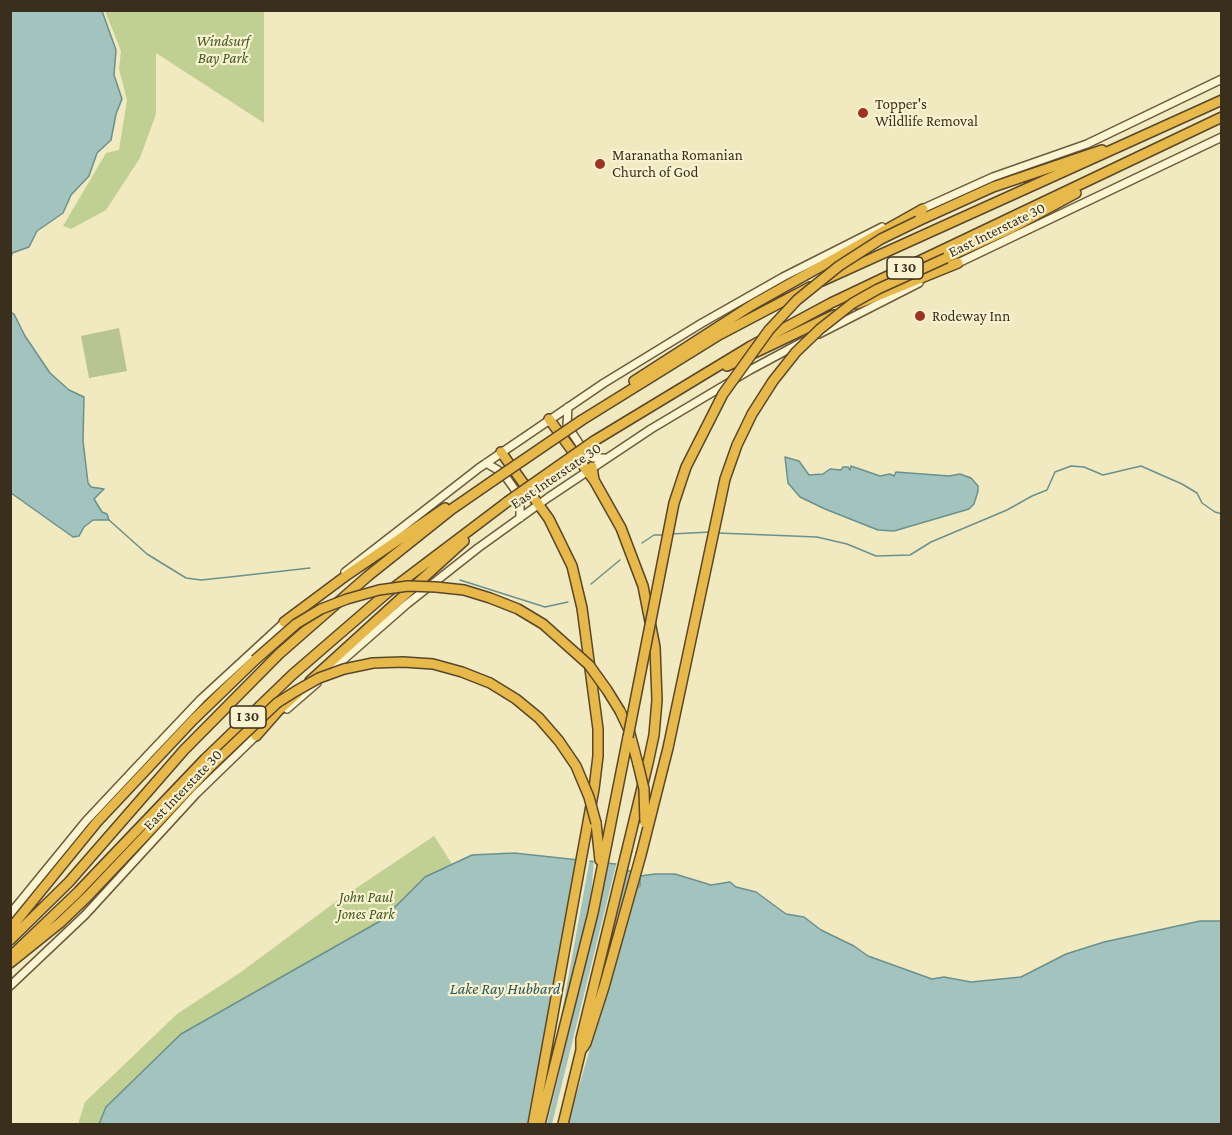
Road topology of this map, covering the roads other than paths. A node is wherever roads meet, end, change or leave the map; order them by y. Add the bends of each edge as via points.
1 (1221, 79) edge
2 (1221, 100) edge
3 (1221, 117) edge
4 (1144, 136) junction
5 (1221, 137) edge
6 (1145, 154) junction
7 (923, 209) junction
8 (958, 263) junction
9 (567, 407) junction
10 (549, 419) junction
11 (582, 420) junction
12 (594, 441) junction
13 (501, 452) junction
14 (606, 458) junction
15 (486, 463) junction
16 (589, 469) junction
17 (494, 480) junction
18 (507, 502) junction
19 (538, 504) junction
20 (519, 518) junction
21 (285, 622) junction
22 (256, 736) junction
23 (641, 855) junction
24 (598, 890) junction
25 (10, 914) edge
26 (10, 929) edge
27 (10, 940) edge
28 (10, 957) edge
29 (10, 963) edge
30 (10, 986) edge
31 (581, 1050) junction
32 (533, 1125) edge
33 (540, 1125) edge
34 (563, 1125) edge

1 - 7 main road via 1087,144 986,180
2 - 4 highway, I 30
3 - 6 highway, I 30
4 - 11 highway, I 30 via 783,300
4 - 24 highway, bridge via 993,188 881,239 797,300 745,361 699,440 674,503
5 - 8 main road, East Interstate 30
6 - 12 highway, I 30 via 806,316
6 - 23 highway, bridge via 1011,229 853,303 796,352 772,381 737,445 725,479 668,748
7 - 9 main road via 783,277
7 - 11 highway via 752,305 644,374
8 - 12 highway via 854,306 729,366
8 - 14 main road, East Interstate 30 via 756,367
9 - 10 main road
9 - 14 main road via 567,425 584,451 596,459
10 - 13 main road
10 - 16 highway
11 - 17 highway, I 30, bridge
12 - 18 highway, I 30, bridge
13 - 15 main road
13 - 19 highway
14 - 16 main road, East Interstate 30
15 - 20 main road via 503,473 518,494
15 - 21 main road via 371,550
16 - 19 main road, East Interstate 30
16 - 31 highway via 638,569 655,647 657,691 651,752
17 - 21 highway via 460,498
17 - 27 highway, I 30 via 368,576 279,654 184,750 69,882
18 - 22 highway via 278,711
18 - 28 highway, I 30 via 388,592 292,675
19 - 20 main road, East Interstate 30
19 - 32 highway, bridge via 565,550 581,600 598,721 598,756
20 - 22 main road, East Interstate 30 via 407,604
21 - 25 main road via 201,699 147,756 86,821
22 - 30 main road, East Interstate 30 via 196,794 85,915
23 - 26 highway, bridge via 644,789 634,745 607,690 582,658 543,624 518,609 464,590 408,586 347,598 296,624 193,720 97,822
23 - 31 highway via 604,987
24 - 29 highway, bridge via 596,824 586,788 550,729 522,703 490,683 462,672 433,664 366,664 330,674 277,704 88,896
24 - 33 highway
31 - 34 highway

